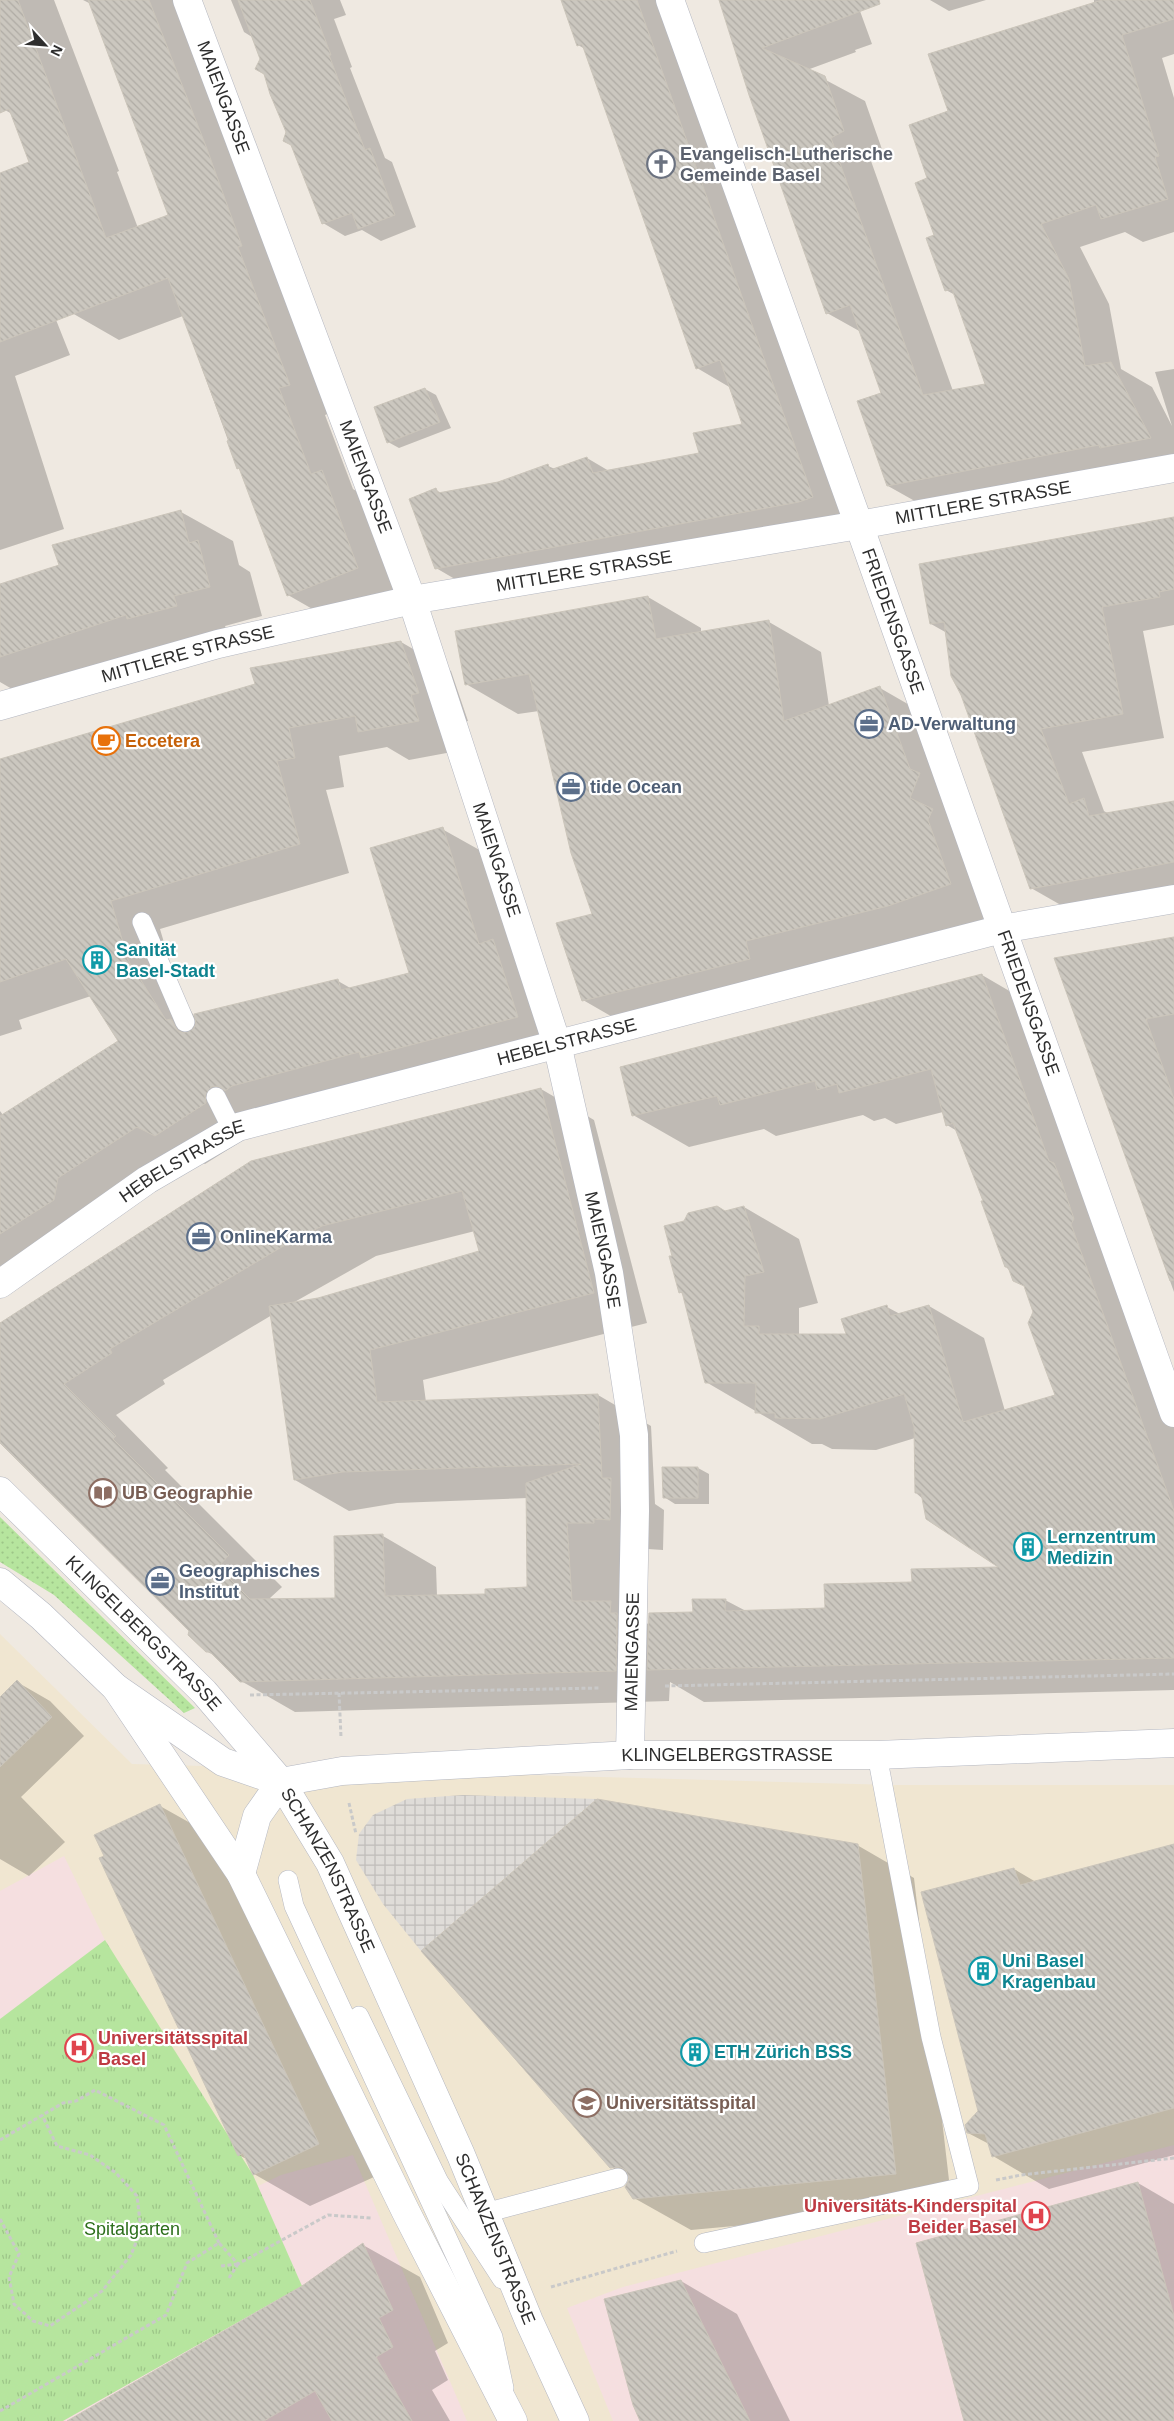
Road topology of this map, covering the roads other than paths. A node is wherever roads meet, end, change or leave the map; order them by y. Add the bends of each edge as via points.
1 (187, 0) edge
2 (670, 0) edge
3 (1174, 468) edge
4 (859, 525) junction
5 (412, 600) junction
6 (0, 706) edge
7 (1174, 899) edge
8 (142, 922) dead end
9 (1002, 929) junction
10 (186, 1022) dead end
11 (557, 1044) junction
12 (216, 1097) dead end
13 (232, 1131) junction
14 (0, 1284) edge
15 (1174, 1413) edge
16 (0, 1491) edge
17 (0, 1582) edge
18 (116, 1688) junction
19 (1174, 1743) edge
20 (630, 1755) junction
21 (877, 1755) junction
22 (281, 1782) junction
23 (241, 1874) junction
24 (618, 2178) dead end
25 (485, 2213) junction
26 (704, 2244) road end
27 (529, 2321) junction
28 (511, 2417) edge
29 (575, 2421) edge

1 - 5 street, MAIENGASSE
2 - 4 street, FRIEDENSGASSE
3 - 4 street, MITTLERE STRASSE
4 - 5 street, MITTLERE STRASSE
4 - 9 street, FRIEDENSGASSE
5 - 6 street, MITTLERE STRASSE via 218,644
5 - 11 street, MAIENGASSE
7 - 9 street, HEBELSTRASSE
8 - 10 lane
9 - 11 street, HEBELSTRASSE
9 - 15 street, FRIEDENSGASSE
11 - 13 street, HEBELSTRASSE
11 - 20 street, MAIENGASSE via 609,1273 634,1434
12 - 13 lane
13 - 14 street, HEBELSTRASSE via 147,1180
16 - 22 street, KLINGELBERGSTRASSE via 204,1692
17 - 18 street, KLINGELBERGSTRASSE via 41,1616
18 - 22 street, KLINGELBERGSTRASSE via 223,1762
18 - 23 street, KLINGELBERGSTRASSE
19 - 21 street, KLINGELBERGSTRASSE
20 - 21 street, KLINGELBERGSTRASSE
20 - 22 street, KLINGELBERGSTRASSE via 342,1771
21 - 26 lane via 931,2037 969,2186
22 - 23 street, SCHANZENSTRASSE via 257,1816
22 - 25 street, SCHANZENSTRASSE via 330,1863
23 - 28 street via 406,2212
24 - 25 lane
25 - 27 street, SCHANZENSTRASSE
27 - 28 lane via 439,2182 303,1898 288,1880 294,1906 493,2337
27 - 29 street, SCHANZENSTRASSE

